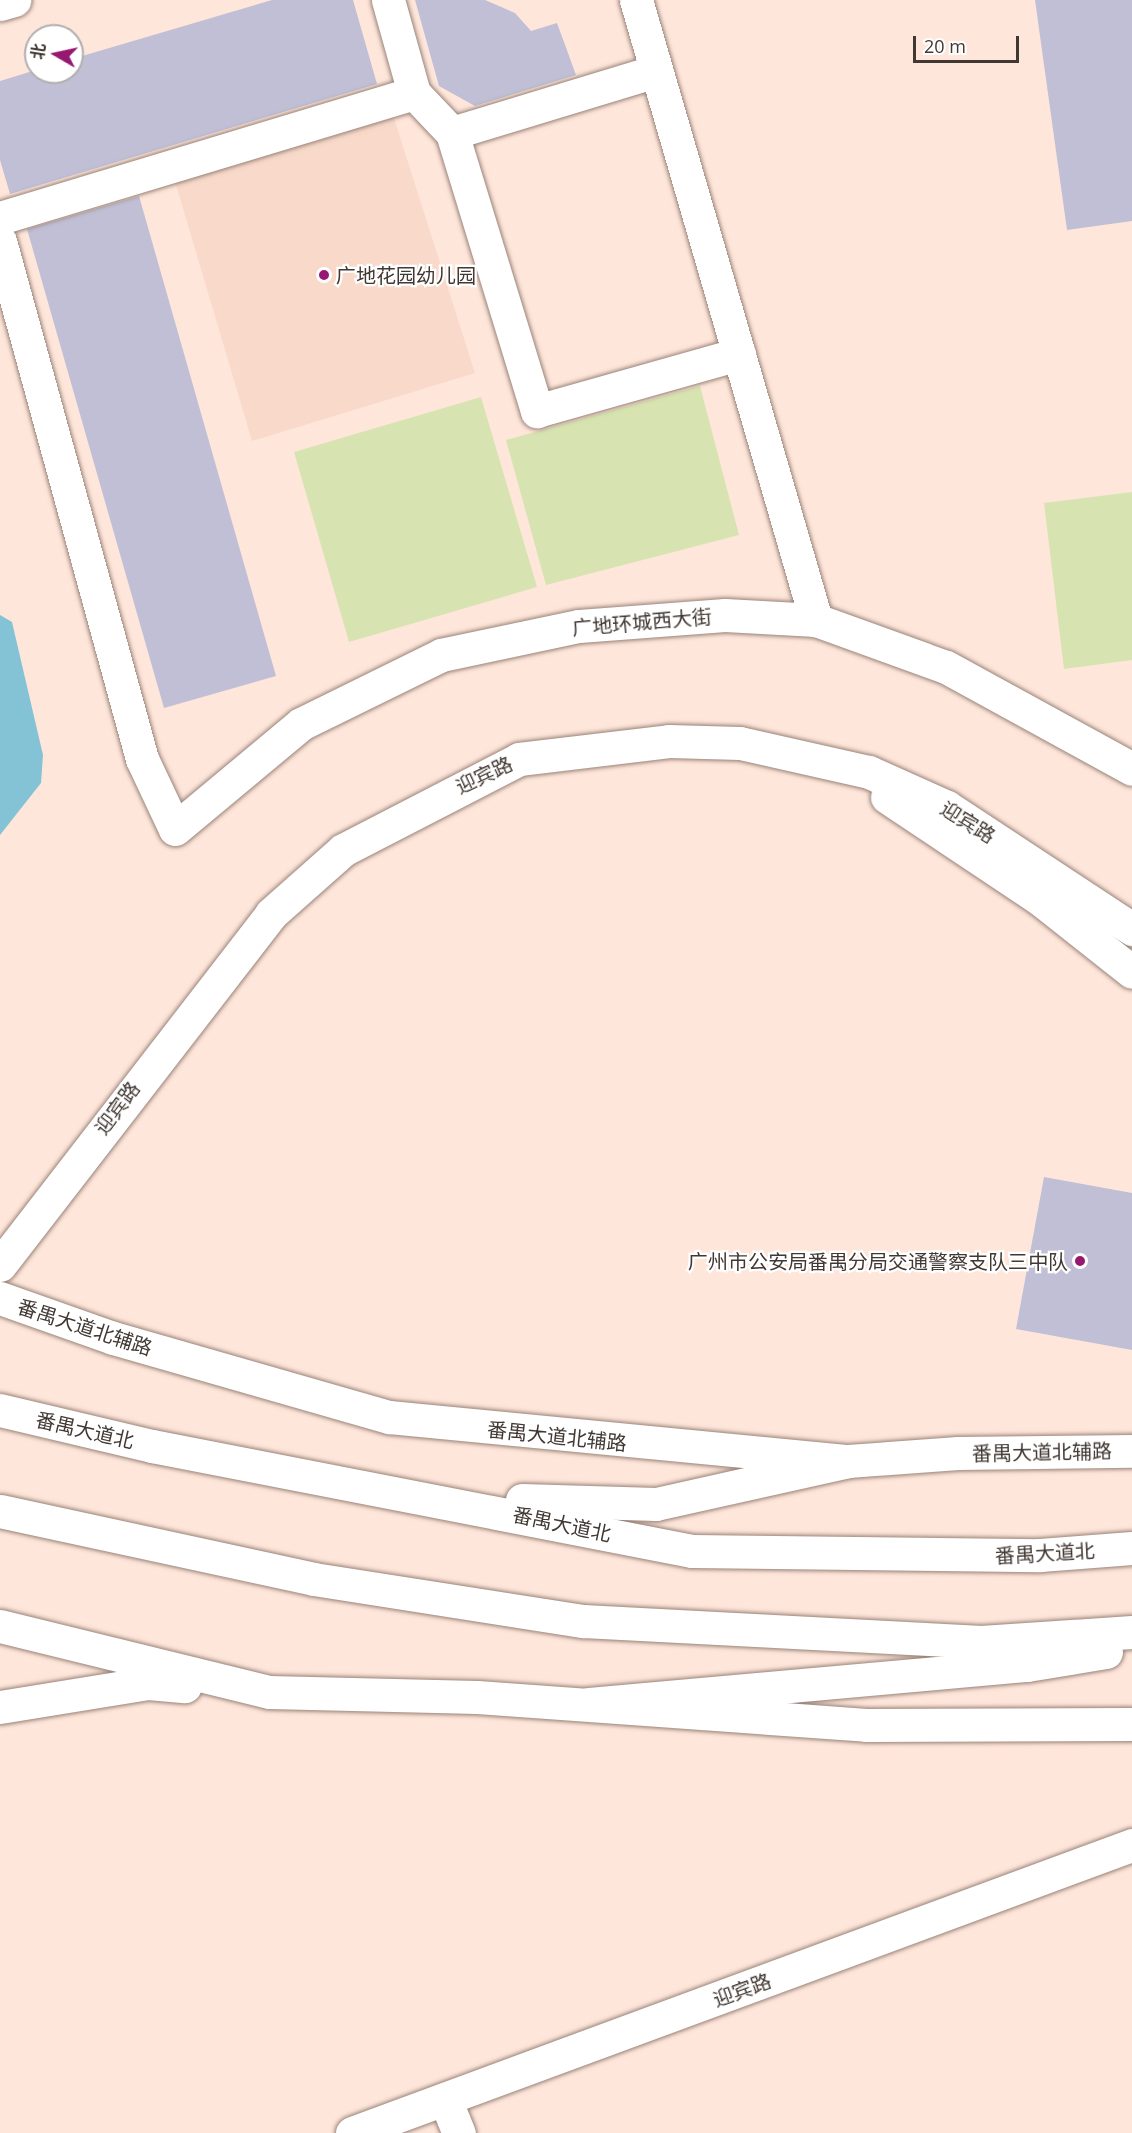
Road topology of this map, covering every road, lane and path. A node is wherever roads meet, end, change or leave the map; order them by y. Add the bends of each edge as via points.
1 (14, 0) edge
2 (388, 0) edge
3 (636, 0) edge
4 (0, 4) edge
5 (656, 71) junction
6 (414, 93) junction
7 (452, 133) junction
8 (0, 218) edge
9 (0, 241) edge
10 (739, 354) junction
11 (816, 620) junction
12 (799, 755) junction
13 (1132, 770) edge
14 (1132, 929) edge
15 (1132, 972) edge
16 (0, 1265) edge
17 (0, 1298) edge
18 (0, 1410) edge
19 (1132, 1451) edge
20 (848, 1461) junction
21 (437, 1498) junction
22 (0, 1511) edge
23 (1132, 1548) edge
24 (0, 1626) edge
25 (1132, 1632) edge
26 (1132, 1647) edge
27 (269, 1692) junction
28 (589, 1704) junction
29 (0, 1707) edge
30 (1132, 1724) edge
31 (1132, 1845) edge
32 (445, 2099) junction
33 (352, 2133) edge
34 (459, 2133) edge

1 - 4 main road
2 - 6 main road
3 - 5 main road
5 - 7 main road
5 - 10 main road
6 - 7 main road
6 - 8 main road
7 - 10 main road via 537,411
9 - 11 main road, 广地环城西大街 via 142,759 175,829 301,724 441,655 579,626 725,615
10 - 11 main road
11 - 13 main road, 广地环城西大街 via 946,667
12 - 14 main road, 迎宾路 via 869,772 947,807
12 - 15 main road via 889,798 1040,899
12 - 16 main road, 迎宾路 via 740,743 669,741 519,759 343,850 271,914 50,1195
17 - 20 main road, 番禺大道北辅路 via 113,1338 389,1417
18 - 21 main road, 番禺大道北 via 152,1446
19 - 20 main road, 番禺大道北辅路 via 958,1453
20 - 21 main road via 656,1504
21 - 23 main road, 番禺大道北 via 692,1551 951,1556
22 - 25 main road via 314,1579 583,1621 981,1642
24 - 27 main road
26 - 28 main road via 1027,1665
27 - 28 main road
27 - 29 main road via 148,1683
28 - 30 main road via 866,1725
31 - 32 main road, 迎宾路
32 - 33 main road, 迎宾路
32 - 34 main road

